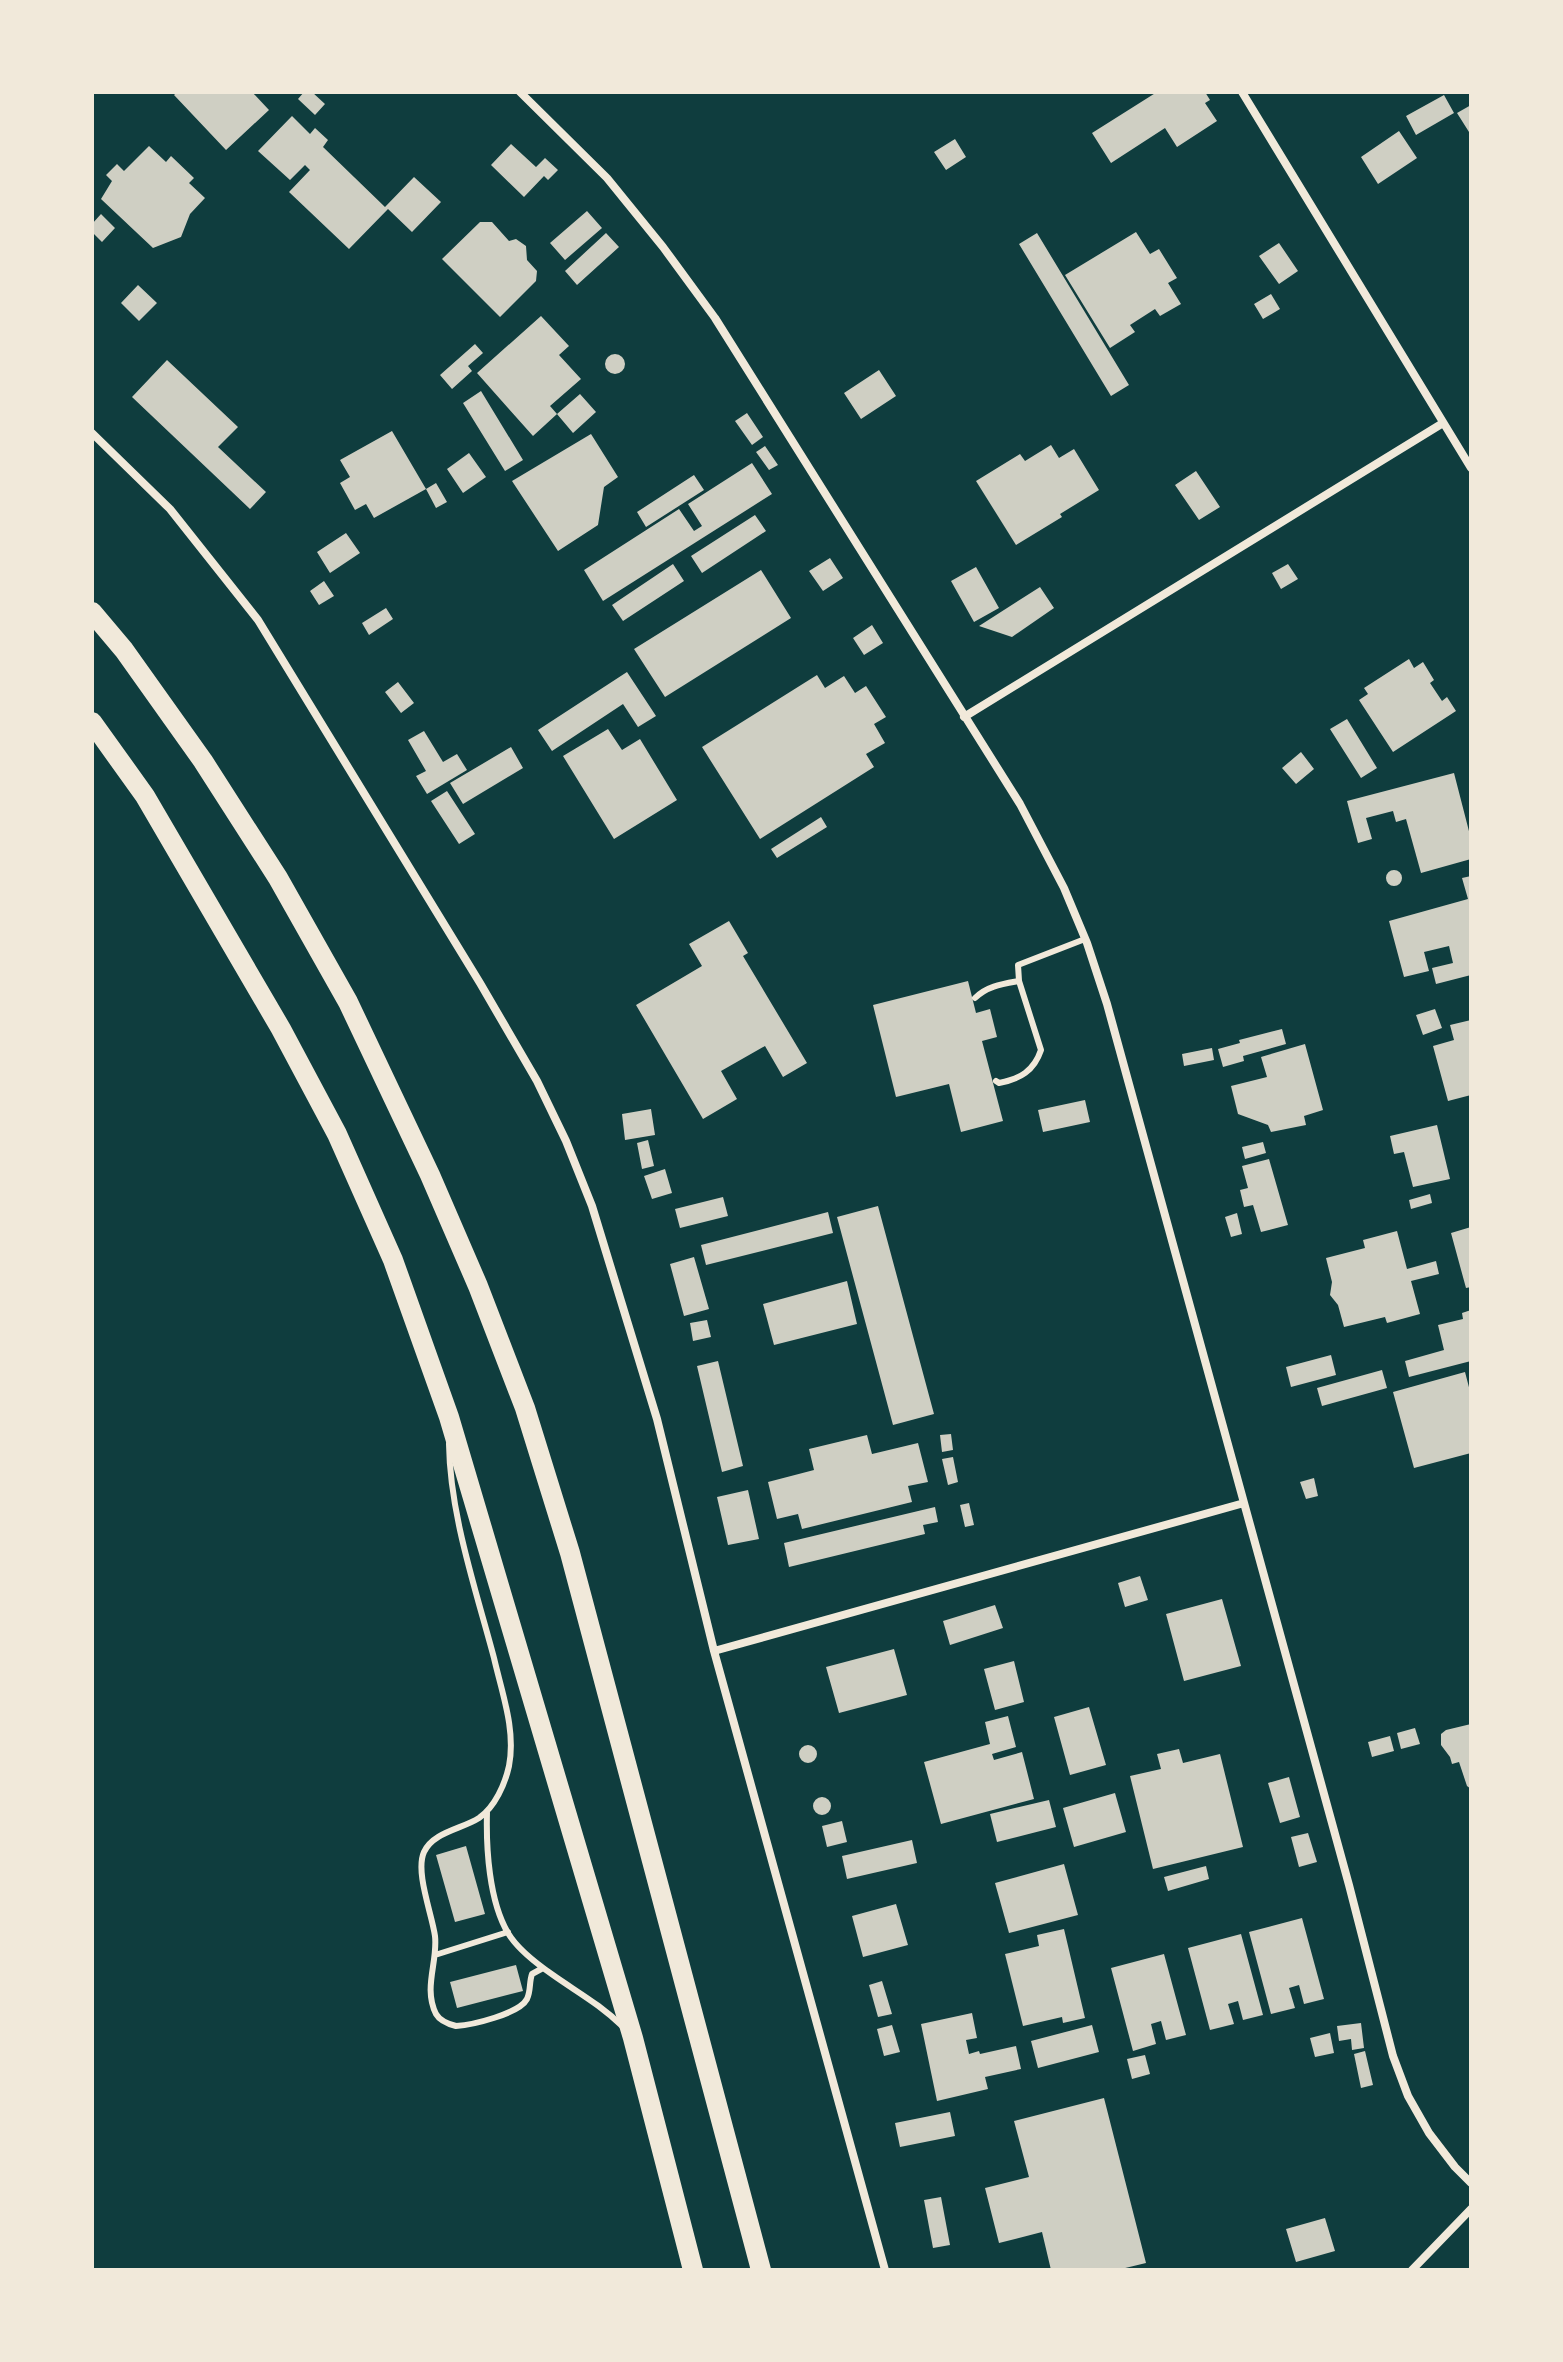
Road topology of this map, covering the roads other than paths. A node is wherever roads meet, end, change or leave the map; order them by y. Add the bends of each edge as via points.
1 (520, 92) edge
2 (1242, 92) edge
3 (1443, 423) junction
4 (92, 433) edge
5 (1471, 468) edge
6 (92, 612) edge
7 (964, 717) junction
8 (92, 722) edge
9 (1085, 939) junction
10 (1019, 981) junction
11 (975, 998) dead end
12 (996, 1081) dead end
13 (449, 1417) junction
14 (1244, 1503) junction
15 (714, 1651) junction
16 (487, 1812) junction
17 (508, 1932) junction
18 (435, 1955) junction
19 (543, 1968) junction
20 (633, 2038) junction
21 (1471, 2183) edge
22 (1471, 2209) edge
23 (693, 2270) edge
24 (761, 2270) edge
25 (885, 2270) edge
26 (1412, 2270) edge

1 - 7 street via 607,178 690,282
2 - 3 street
3 - 5 street
3 - 7 street
4 - 15 street via 170,509 258,620 537,1081 592,1206 657,1419
6 - 24 main road via 203,761 278,878 348,1002 478,1286 525,1408 570,1553
7 - 9 street via 1044,848
8 - 13 main road via 145,796 217,916 337,1134 393,1260
9 - 10 lane via 1018,965
9 - 14 street
10 - 11 lane via 993,986
10 - 12 lane via 1041,1050 1034,1067 1022,1076
13 - 16 lane via 454,1501 511,1730 509,1766
13 - 20 main road
14 - 15 street
14 - 21 street via 1393,2056 1429,2133
15 - 25 street
16 - 17 lane via 488,1863
16 - 18 lane via 430,1842 423,1854
17 - 18 lane
17 - 19 lane
18 - 19 lane via 430,1986 435,2013 456,2026 516,2010 529,1995 532,1974
19 - 20 lane via 601,2006
20 - 23 main road
22 - 26 street

